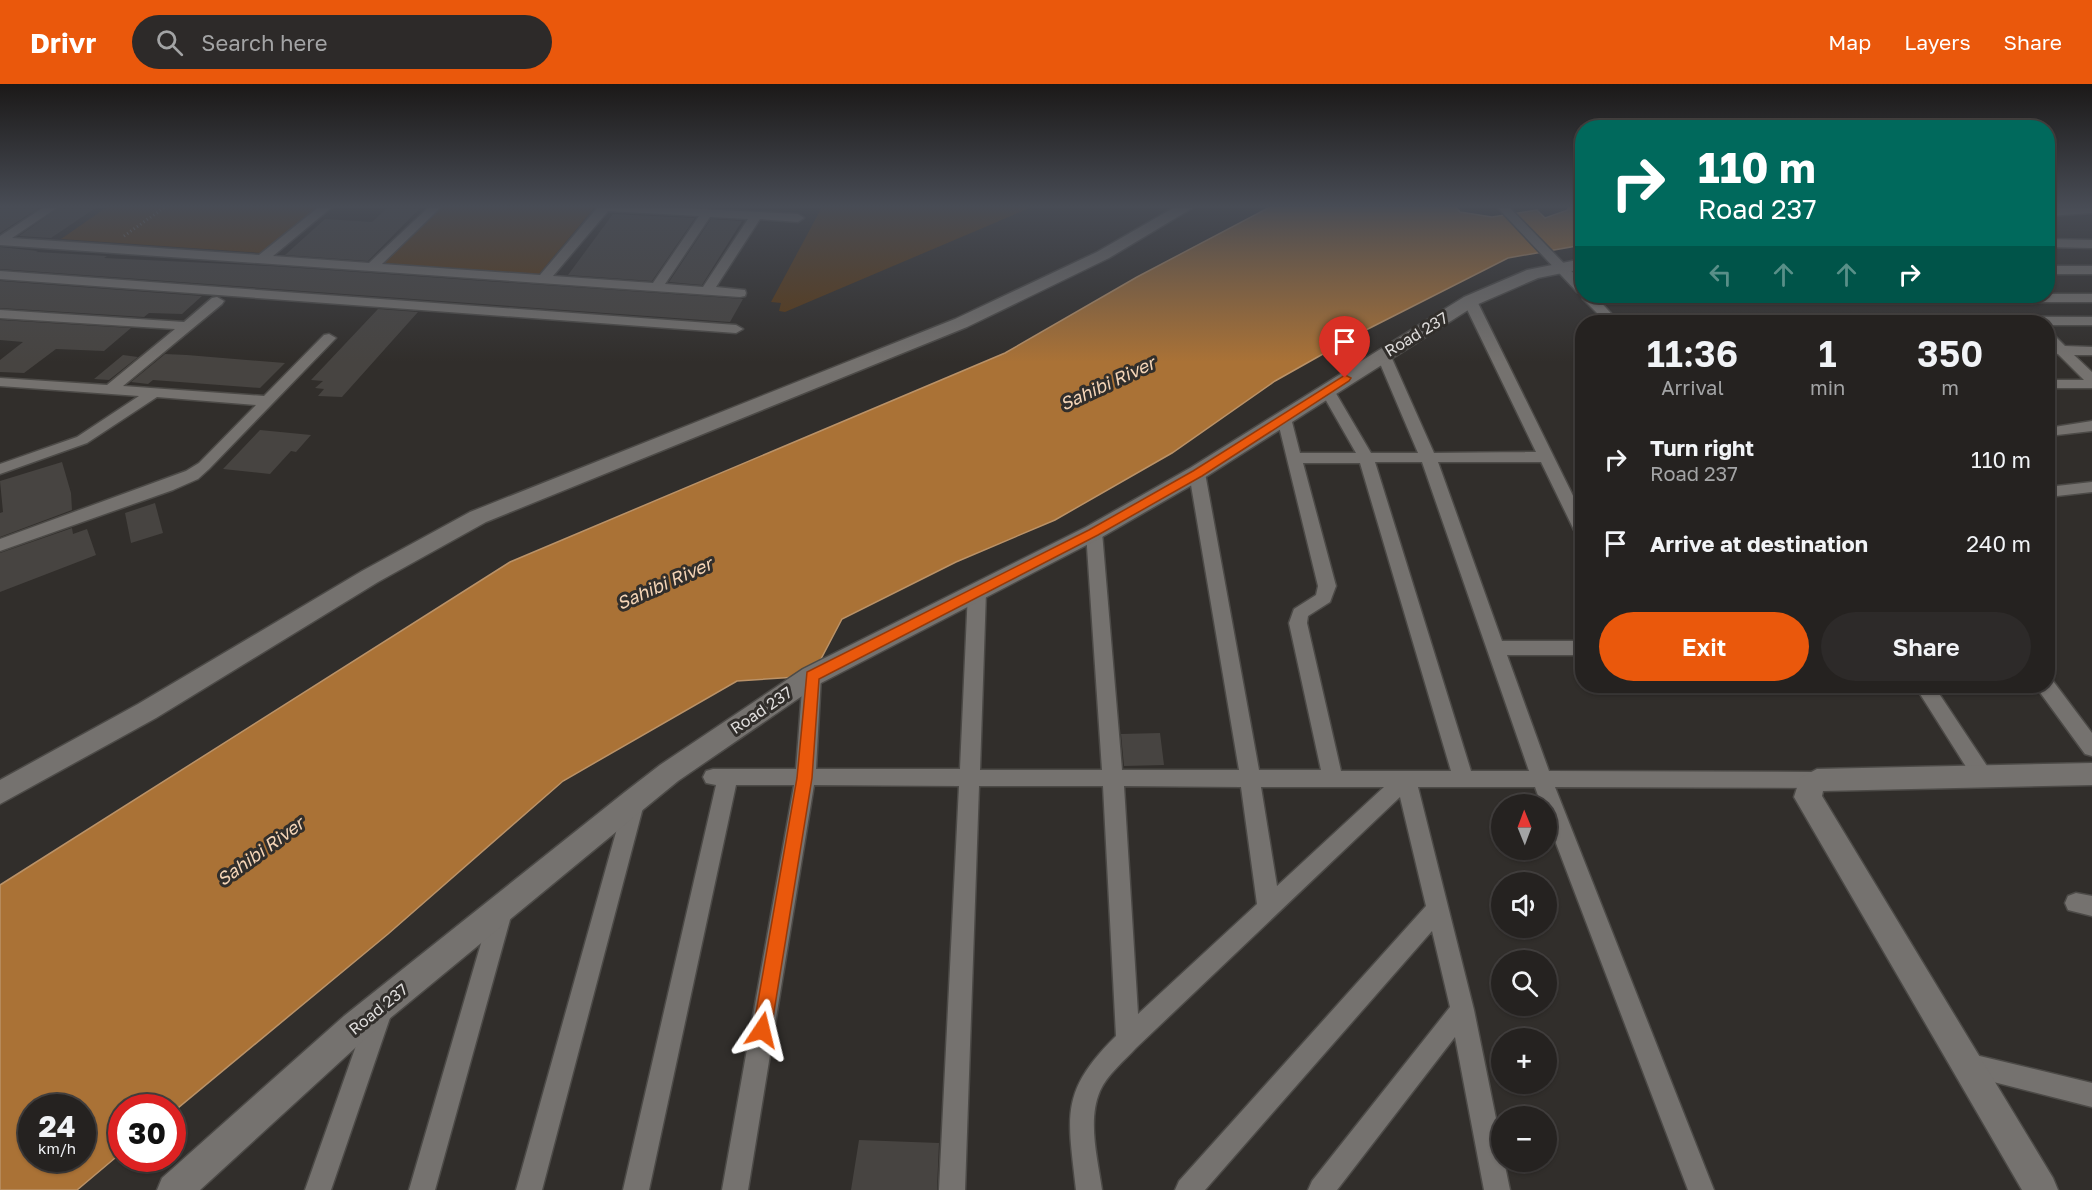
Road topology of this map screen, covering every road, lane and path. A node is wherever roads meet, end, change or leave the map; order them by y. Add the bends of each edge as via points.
1 (256, 259) edge
2 (262, 259) joint
3 (381, 259) edge
4 (561, 259) edge
5 (676, 259) edge
6 (728, 259) edge
7 (1096, 259) edge
8 (1564, 261) edge
9 (372, 267) junction
10 (2055, 270) edge
11 (2092, 270) edge
12 (0, 275) edge
13 (544, 279) junction
14 (1575, 279) edge
15 (657, 287) junction
16 (707, 291) junction
17 (740, 293) dead end
18 (2055, 298) edge
19 (2092, 298) edge
20 (217, 301) dead end
21 (1470, 301) junction
22 (1595, 303) edge
23 (1769, 303) edge
24 (2011, 303) edge
25 (0, 314) edge
26 (1606, 315) edge
27 (1779, 315) edge
28 (2024, 315) edge
29 (2092, 321) edge
30 (2055, 322) edge
31 (186, 326) junction
32 (736, 329) dead end
33 (329, 339) dead end
34 (2055, 350) edge
35 (2055, 351) edge
36 (2092, 351) edge
37 (1383, 354) junction
38 (2092, 380) edge
39 (0, 382) edge
40 (2055, 384) edge
41 (2092, 384) edge
42 (110, 390) junction
43 (1327, 390) junction
44 (154, 393) junction
45 (267, 401) junction
46 (1284, 418) junction
47 (2092, 426) edge
48 (2055, 431) edge
49 (1428, 457) junction
50 (1548, 457) junction
51 (1294, 458) junction
52 (1366, 458) junction
53 (0, 469) edge
54 (1197, 473) junction
55 (2092, 487) edge
56 (2055, 491) edge
57 (1575, 515) edge
58 (1094, 532) junction
59 (0, 545) edge
60 (977, 591) junction
61 (1496, 648) junction
62 (1575, 648) edge
63 (812, 676) junction
64 (1929, 693) edge
65 (2051, 693) edge
66 (2092, 748) edge
67 (2092, 774) edge
68 (1982, 775) junction
69 (805, 778) junction
70 (969, 778) junction
71 (1113, 778) junction
72 (1250, 778) junction
73 (1333, 778) junction
74 (1406, 779) junction
75 (1463, 779) junction
76 (1542, 779) junction
77 (1818, 780) junction
78 (0, 793) edge
79 (634, 800) junction
80 (503, 907) junction
81 (1269, 908) junction
82 (1438, 908) junction
83 (383, 1004) junction
84 (1462, 1010) junction
85 (1128, 1040) junction
86 (1967, 1065) junction
87 (2092, 1095) edge
88 (174, 1190) edge
89 (318, 1190) edge
90 (422, 1190) edge
91 (529, 1190) edge
92 (636, 1190) edge
93 (735, 1190) edge
94 (952, 1190) edge
95 (1089, 1190) edge
96 (1188, 1190) edge
97 (1321, 1190) edge
98 (1497, 1190) edge
99 (1701, 1190) edge
100 (2041, 1190) edge

1 - 2 street
2 - 9 street
3 - 9 street
4 - 13 street
5 - 15 street
6 - 16 street
7 - 78 street via 961,324 478,517
8 - 14 street
8 - 21 street, Road 237
9 - 13 street
10 - 11 street
12 - 32 street
13 - 15 street
15 - 16 street
16 - 17 street
18 - 19 street
20 - 31 street
21 - 37 street, Road 237
21 - 50 street
22 - 26 street
23 - 27 street
24 - 28 street
25 - 31 street
29 - 30 street
31 - 42 street
33 - 45 street
34 - 36 street
35 - 38 street
37 - 43 street, Road 237
37 - 49 street
39 - 42 street
40 - 41 street
42 - 44 street
43 - 46 street, Road 237
43 - 52 street
44 - 45 street
44 - 53 street via 81,440
45 - 59 street via 192,475
46 - 51 street
46 - 54 street, Road 237
47 - 48 street
49 - 50 street
49 - 52 street
49 - 61 street
50 - 57 street
51 - 52 street
51 - 73 street via 1327,586 1324,597 1300,613 1298,623
52 - 75 street
54 - 58 street, Road 237
54 - 72 street
55 - 56 street
58 - 60 street, Road 237
58 - 71 street
60 - 63 street, Road 237
60 - 70 street
61 - 62 street
61 - 76 street
63 - 69 street
63 - 79 street, Road 237
64 - 68 street
65 - 66 street
67 - 68 street
68 - 77 street
69 - 70 street
69 - 92 street via 721,777
69 - 93 street
70 - 71 street
70 - 94 street
71 - 72 street
71 - 85 street
72 - 73 street
72 - 81 street
73 - 74 street
74 - 75 street
74 - 81 street
74 - 82 street
75 - 76 street
76 - 77 street
76 - 99 street
77 - 86 street via 1810,786 1808,797
79 - 80 street, Road 237
79 - 91 street
80 - 83 street, Road 237
80 - 90 street
81 - 85 street
82 - 84 street
82 - 96 street
83 - 88 street, Road 237
83 - 89 street
84 - 97 street
84 - 98 street
85 - 95 street via 1100,1070 1087,1091 1082,1116
86 - 87 street
86 - 100 street

